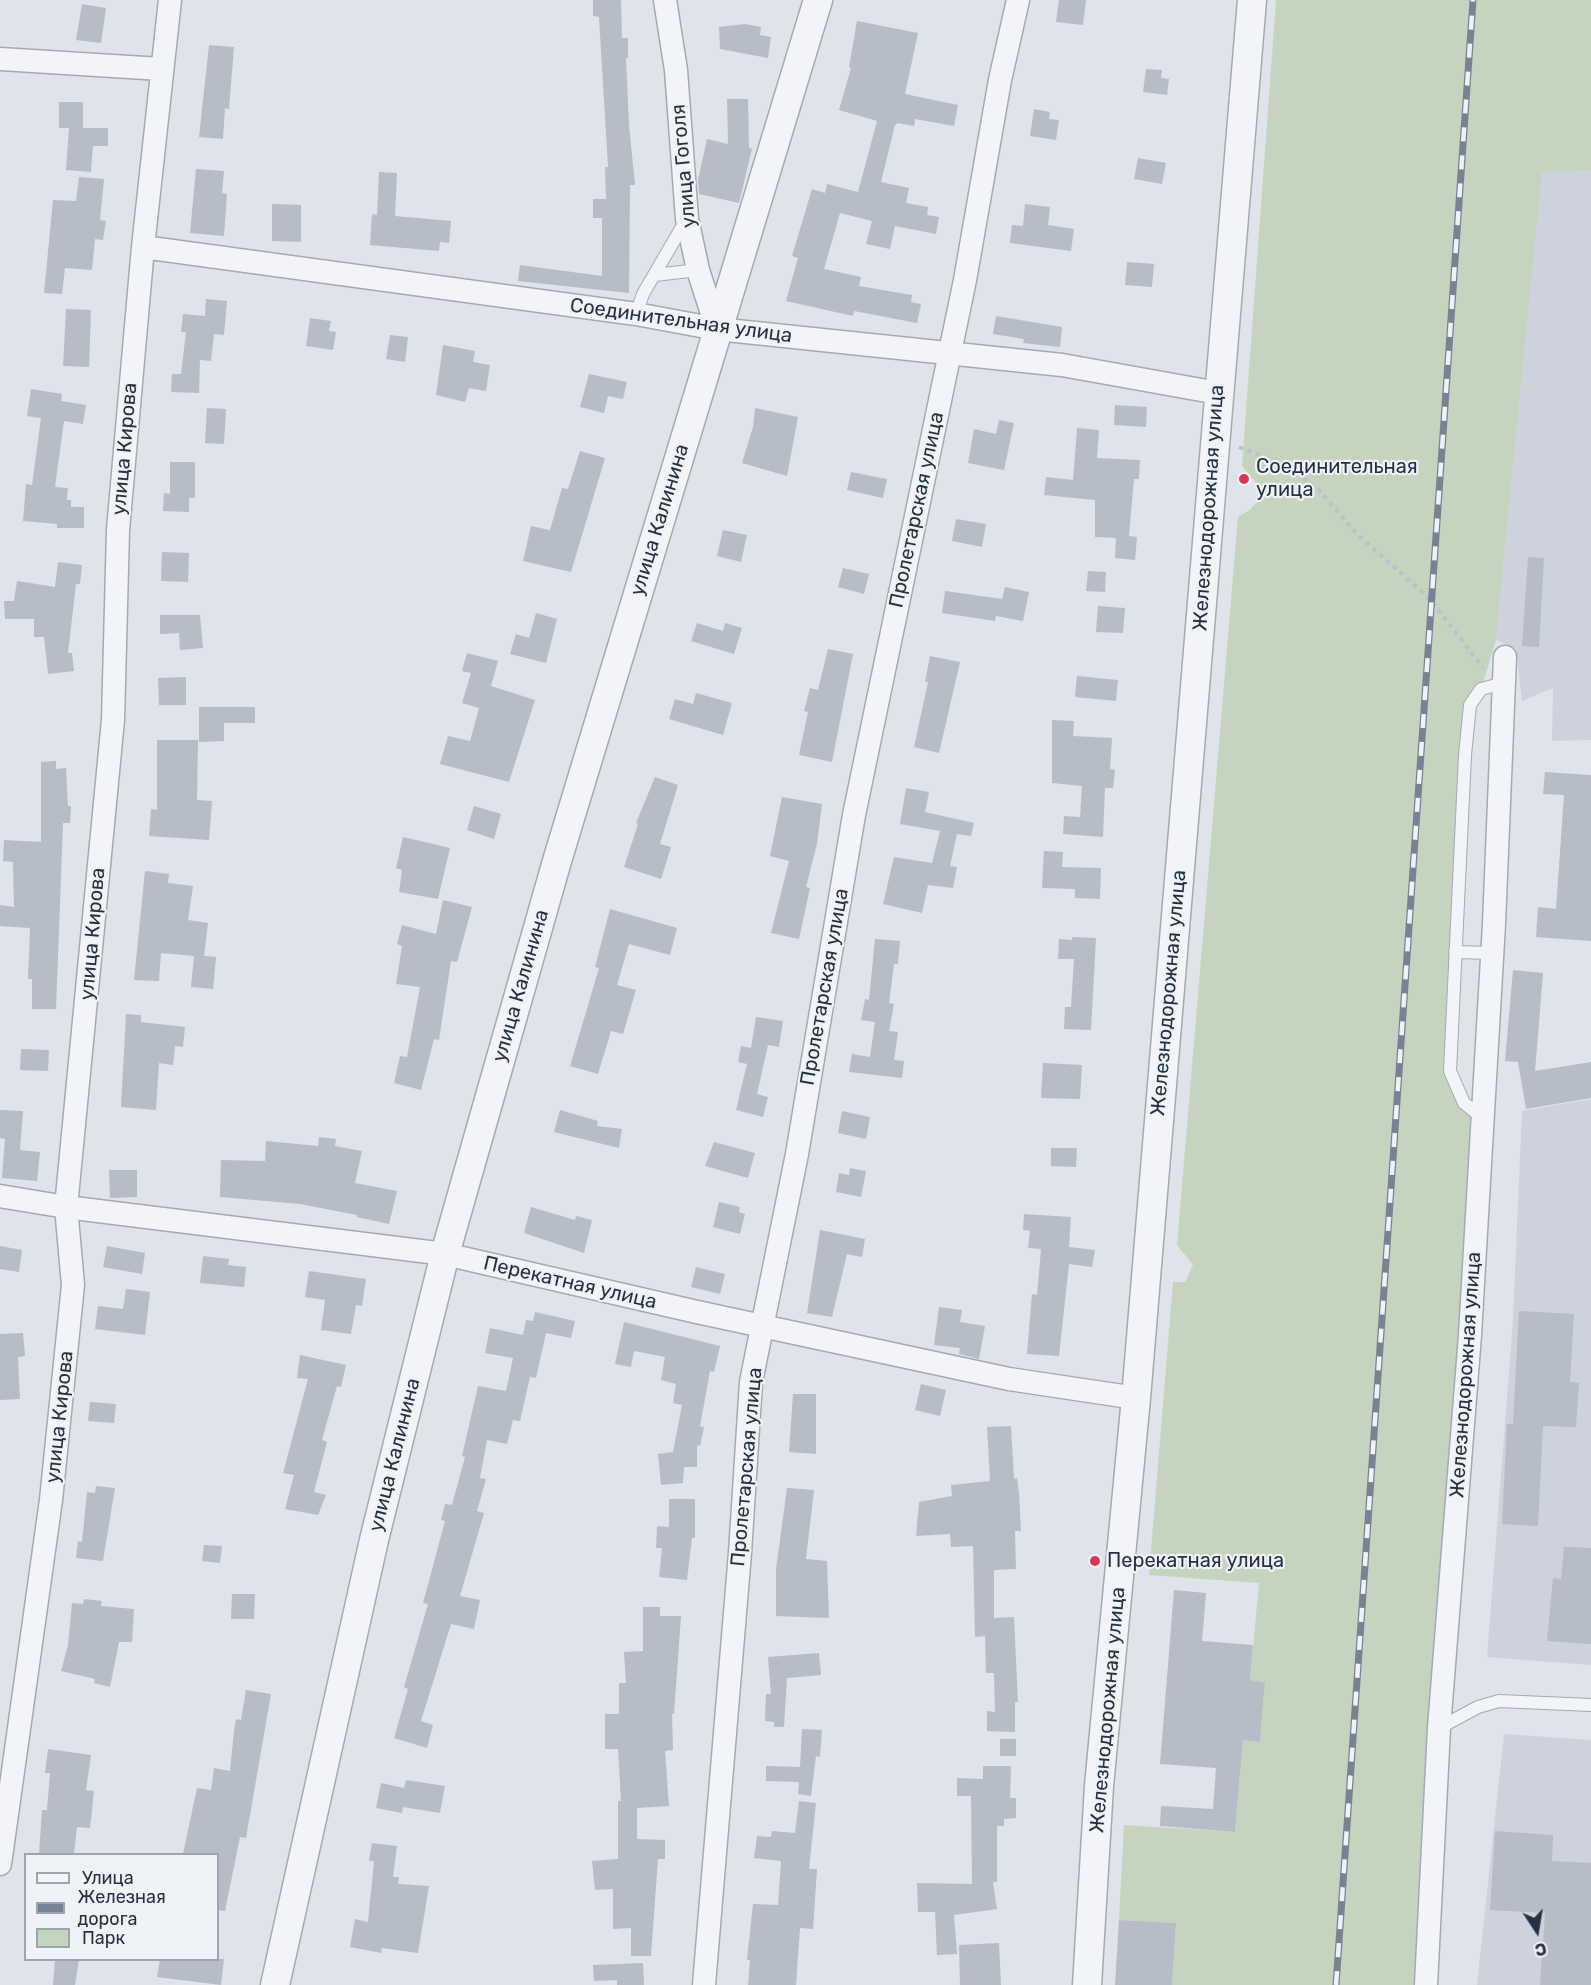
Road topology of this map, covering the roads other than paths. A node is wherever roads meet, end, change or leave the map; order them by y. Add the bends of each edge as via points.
1 (170, 0) edge
2 (666, 0) edge
3 (818, 0) edge
4 (1018, 0) edge
5 (1252, 0) edge
6 (0, 59) edge
7 (161, 69) junction
8 (687, 219) junction
9 (143, 247) junction
10 (698, 270) junction
11 (655, 274) junction
12 (636, 314) junction
13 (717, 329) junction
14 (950, 353) junction
15 (1218, 393) junction
16 (1505, 657) dead end
17 (1500, 684) junction
18 (1455, 952) junction
19 (1492, 953) junction
20 (1483, 1118) junction
21 (0, 1196) edge
22 (66, 1207) junction
23 (445, 1254) junction
24 (764, 1326) junction
25 (1136, 1398) junction
26 (1591, 1705) edge
27 (1439, 1728) junction
28 (0, 1864) edge
29 (275, 1985) edge
30 (704, 1985) edge
31 (1088, 1985) edge
32 (1426, 1985) edge

1 - 7 street, улица Кирова
2 - 8 street, улица Гоголя via 676,70
3 - 13 street, улица Калинина
4 - 14 street, Пролетарская улица
5 - 15 street, Железнодорожная улица
6 - 7 street
7 - 9 street, улица Кирова
8 - 10 street, улица Гоголя
8 - 11 lane
9 - 12 street, Соединительная улица
9 - 22 street, улица Кирова via 118,530 113,720
10 - 11 lane
10 - 13 street, улица Гоголя
11 - 12 lane
12 - 13 street, Соединительная улица
13 - 14 street, Соединительная улица
13 - 23 street, улица Калинина via 560,849
14 - 15 street, Соединительная улица via 1062,365
14 - 24 street, Пролетарская улица via 854,815
15 - 25 street, Железнодорожная улица
16 - 17 street, Железнодорожная улица
17 - 18 lane via 1481,689 1470,705
17 - 19 street, Железнодорожная улица
18 - 19 lane
18 - 20 lane via 1450,1071 1464,1103
19 - 20 street, Железнодорожная улица
20 - 27 street, Железнодорожная улица
21 - 22 street, Перекатная улица
22 - 23 street, Перекатная улица
22 - 28 street, улица Кирова via 73,1285 51,1500
23 - 24 street, Перекатная улица
23 - 29 street, улица Калинина via 374,1540
24 - 25 street, Перекатная улица via 1009,1379
24 - 30 street, Пролетарская улица via 751,1383
25 - 31 street, Железнодорожная улица via 1100,1775
26 - 27 lane via 1499,1701 1478,1707
27 - 32 street, Железнодорожная улица

